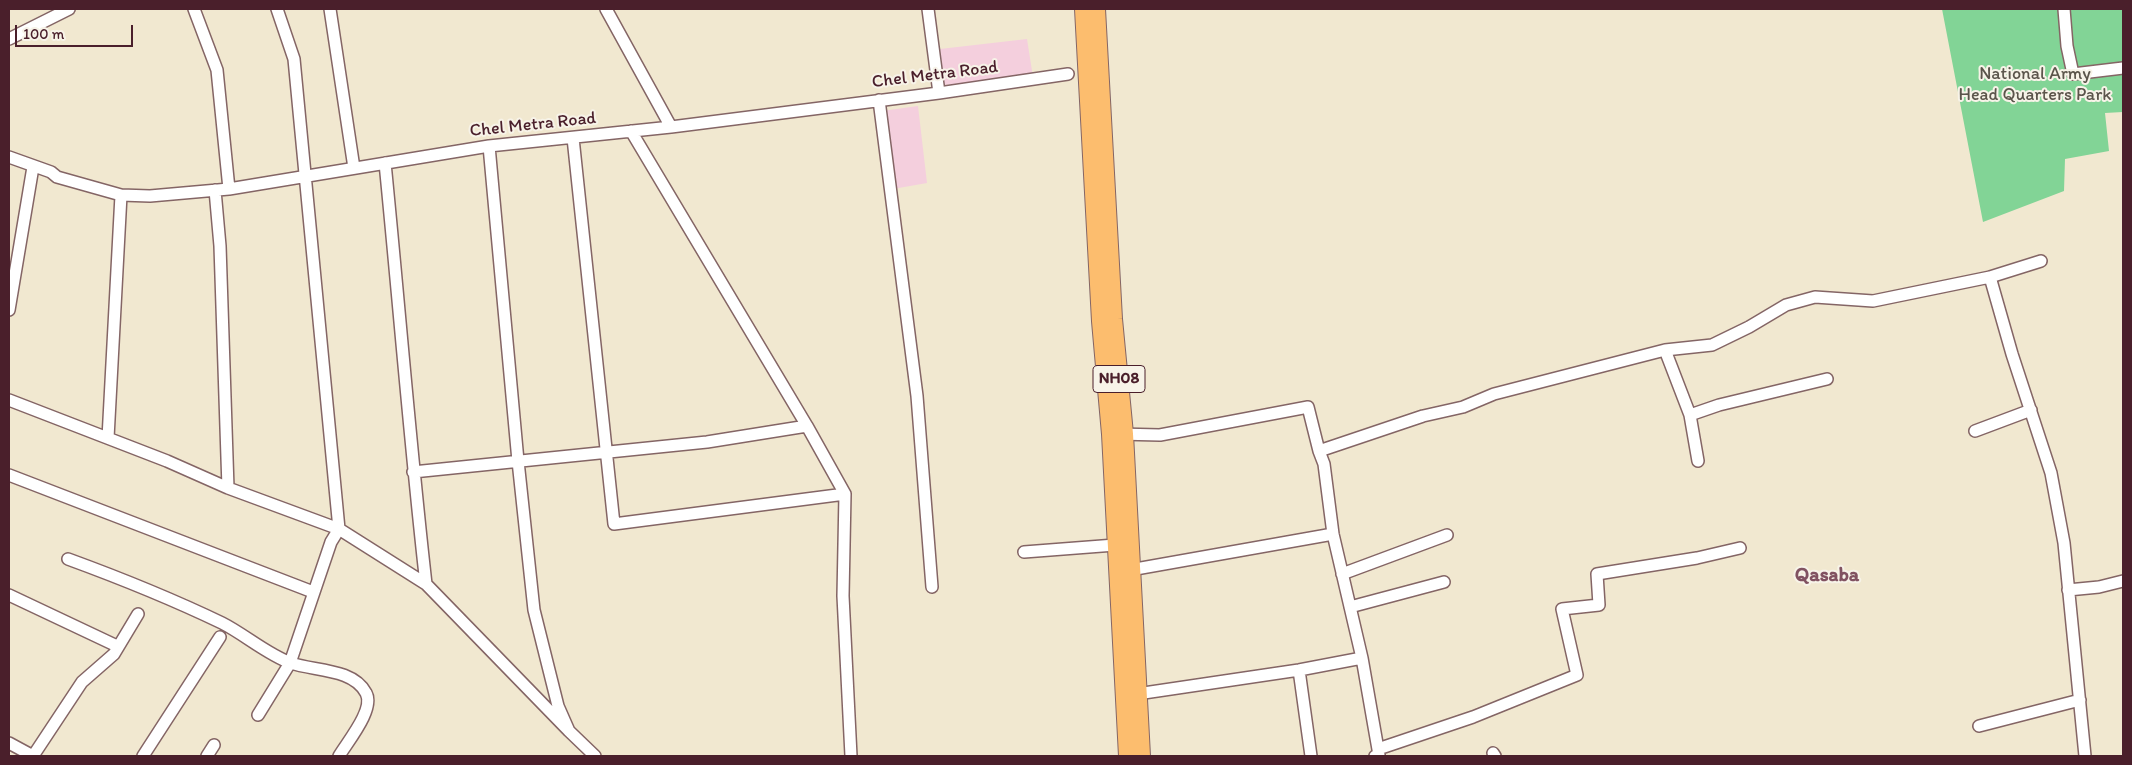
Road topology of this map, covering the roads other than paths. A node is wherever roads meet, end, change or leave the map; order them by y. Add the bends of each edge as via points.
1 (194, 9) edge
2 (277, 9) edge
3 (330, 9) edge
4 (606, 9) edge
5 (928, 9) edge
6 (1084, 9) edge
7 (1096, 9) edge
8 (2064, 9) edge
9 (62, 10) edge
10 (9, 39) edge
11 (1087, 53) junction
12 (2123, 68) edge
13 (1068, 74) junction
14 (1088, 90) junction
15 (939, 93) junction
16 (879, 100) junction
17 (671, 127) junction
18 (631, 131) junction
19 (573, 138) junction
20 (488, 146) junction
21 (9, 157) edge
22 (385, 163) junction
23 (33, 167) junction
24 (354, 168) junction
25 (306, 178) junction
26 (229, 189) junction
27 (215, 190) junction
28 (121, 195) junction
29 (2041, 261) dead end
30 (1990, 278) junction
31 (9, 310) edge
32 (1665, 350) junction
33 (1827, 379) dead end
34 (9, 400) edge
35 (2031, 410) junction
36 (1690, 415) junction
37 (808, 426) junction
38 (1975, 431) dead end
39 (1117, 434) junction
40 (108, 438) junction
41 (1319, 451) junction
42 (608, 453) junction
43 (518, 461) junction
44 (1698, 461) dead end
45 (413, 472) junction
46 (9, 475) edge
47 (228, 488) junction
48 (845, 494) junction
49 (339, 529) junction
50 (1333, 534) junction
51 (1447, 535) dead end
52 (1115, 546) junction
53 (1740, 548) dead end
54 (1024, 552) dead end
55 (68, 559) dead end
56 (1123, 568) junction
57 (1342, 574) junction
58 (2123, 581) edge
59 (1444, 582) dead end
60 (426, 584) junction
61 (932, 587) dead end
62 (2068, 590) junction
63 (313, 592) junction
64 (9, 595) edge
65 (1350, 607) junction
66 (138, 614) dead end
67 (220, 637) dead end
68 (117, 646) junction
69 (1362, 658) junction
70 (290, 663) junction
71 (1299, 670) junction
72 (1130, 692) junction
73 (2080, 700) junction
74 (258, 715) dead end
75 (1979, 726) dead end
76 (568, 731) junction
77 (9, 742) edge
78 (214, 745) dead end
79 (1376, 753) edge
80 (1136, 754) edge
81 (143, 756) edge
82 (207, 756) edge
83 (339, 756) edge
84 (595, 756) edge
85 (851, 756) edge
86 (1311, 756) edge
87 (2084, 756) edge

1 - 26 street via 217,70
2 - 25 street via 294,59
3 - 24 street
4 - 17 street
5 - 15 street
6 - 11 highway, NH08
7 - 39 highway, NH08
8 - 12 street via 2073,74
9 - 10 street
11 - 13 street
11 - 14 highway, NH08
13 - 14 street
13 - 15 street, Chel Metra Road
14 - 39 highway, NH08 via 1100,321
15 - 16 street, Chel Metra Road
16 - 17 street, Chel Metra Road
16 - 61 street via 917,396
17 - 18 street, Chel Metra Road
18 - 19 street, Chel Metra Road
18 - 37 street
19 - 20 street, Chel Metra Road
19 - 42 street
20 - 22 street, Chel Metra Road
20 - 43 street
21 - 23 street, Chel Metra Road
22 - 24 street, Chel Metra Road
22 - 45 street
23 - 28 street, Chel Metra Road
23 - 31 street
24 - 25 street, Chel Metra Road
25 - 26 street, Chel Metra Road
25 - 49 street
26 - 27 street, Chel Metra Road
27 - 28 street, Chel Metra Road via 150,196
27 - 47 street via 220,246
28 - 40 street
29 - 30 street
30 - 32 street via 1873,301 1816,297 1786,304 1712,345
30 - 35 street
32 - 36 street
32 - 41 street via 1494,394 1463,407 1423,416
33 - 36 street
34 - 40 street
35 - 38 street
35 - 62 street via 2051,473 2064,543
36 - 44 street
37 - 42 street
37 - 48 street
39 - 41 street via 1160,435 1308,407
39 - 52 highway, NH08
39 - 56 highway, NH08
40 - 47 street
41 - 50 street via 1324,464
42 - 43 street
42 - 48 street via 614,524
43 - 45 street
43 - 76 street via 534,610 558,706
45 - 60 street
46 - 63 street
47 - 49 street
48 - 85 street via 843,596
49 - 60 street
49 - 63 street
50 - 56 street
50 - 57 street
51 - 57 street
52 - 54 street
52 - 56 highway, NH08
53 - 79 street via 1597,574 1599,605 1562,609 1577,675
55 - 70 street via 223,624
56 - 72 highway, NH08
57 - 65 street
58 - 62 street
59 - 65 street
60 - 76 street
62 - 73 street
63 - 70 street
64 - 68 street
65 - 69 street
66 - 68 street
67 - 81 street
68 - 77 street via 114,654 82,682 33,756
69 - 71 street
69 - 79 street
70 - 74 street
70 - 83 street via 347,676 365,690 369,699 368,709
71 - 72 street
71 - 86 street
72 - 80 highway, NH08
72 - 80 highway, NH08 via 1126,725
73 - 75 street
73 - 87 street
76 - 84 street
78 - 82 street

